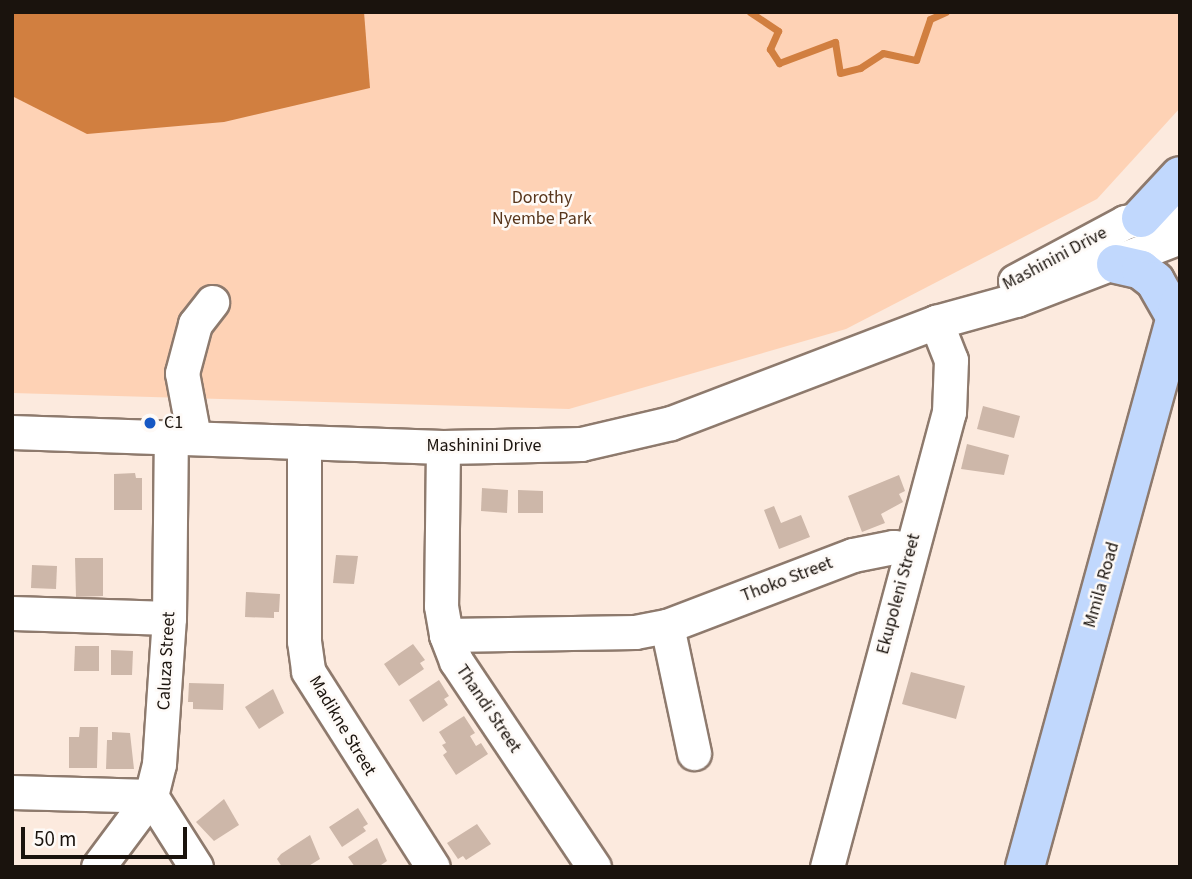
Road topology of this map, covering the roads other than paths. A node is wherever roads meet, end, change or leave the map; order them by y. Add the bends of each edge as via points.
1 (1180, 176) edge
2 (1180, 216) edge
3 (1141, 218) junction
4 (1180, 237) edge
5 (1116, 264) junction
6 (212, 302) dead end
7 (1178, 310) edge
8 (936, 323) junction
9 (1180, 387) edge
10 (12, 432) edge
11 (182, 437) junction
12 (304, 442) junction
13 (443, 447) junction
14 (911, 549) junction
15 (12, 614) edge
16 (169, 618) junction
17 (667, 626) junction
18 (446, 635) junction
19 (1064, 748) junction
20 (694, 753) dead end
21 (12, 792) edge
22 (151, 796) junction
23 (98, 867) edge
24 (196, 867) edge
25 (433, 867) edge
26 (594, 867) edge
27 (827, 867) edge
28 (1025, 867) edge
29 (1040, 867) edge

1 - 3 main road
2 - 3 street, Mashinini Drive
3 - 8 street, Mashinini Drive
4 - 5 street, Mashinini Drive
5 - 7 main road via 1141,270
5 - 8 street, Mashinini Drive
6 - 11 street, Caluza Street via 195,324 182,373
7 - 19 main road, Mmila Road
8 - 13 street, Mashinini Drive via 723,405 621,437 527,448
8 - 14 street, Ekupoleni Street via 951,360 952,389
9 - 19 main road, Mmila Road
10 - 11 street, Mashinini Drive
11 - 12 street, Mashinini Drive
11 - 16 street, Caluza Street
12 - 13 street, Mashinini Drive
12 - 25 street, Madikne Street via 308,671
13 - 18 street, Thandi Street via 441,606
14 - 17 street, Thoko Street via 893,547 853,555
14 - 27 street, Ekupoleni Street
15 - 16 street
16 - 22 street, Caluza Street via 159,764
17 - 18 street, Thoko Street via 600,636
17 - 20 street
18 - 26 street, Thandi Street via 456,661
19 - 28 main road, Mmila Road
19 - 29 main road, Mmila Road
21 - 22 street
22 - 23 street, Caluza Street
22 - 24 street

